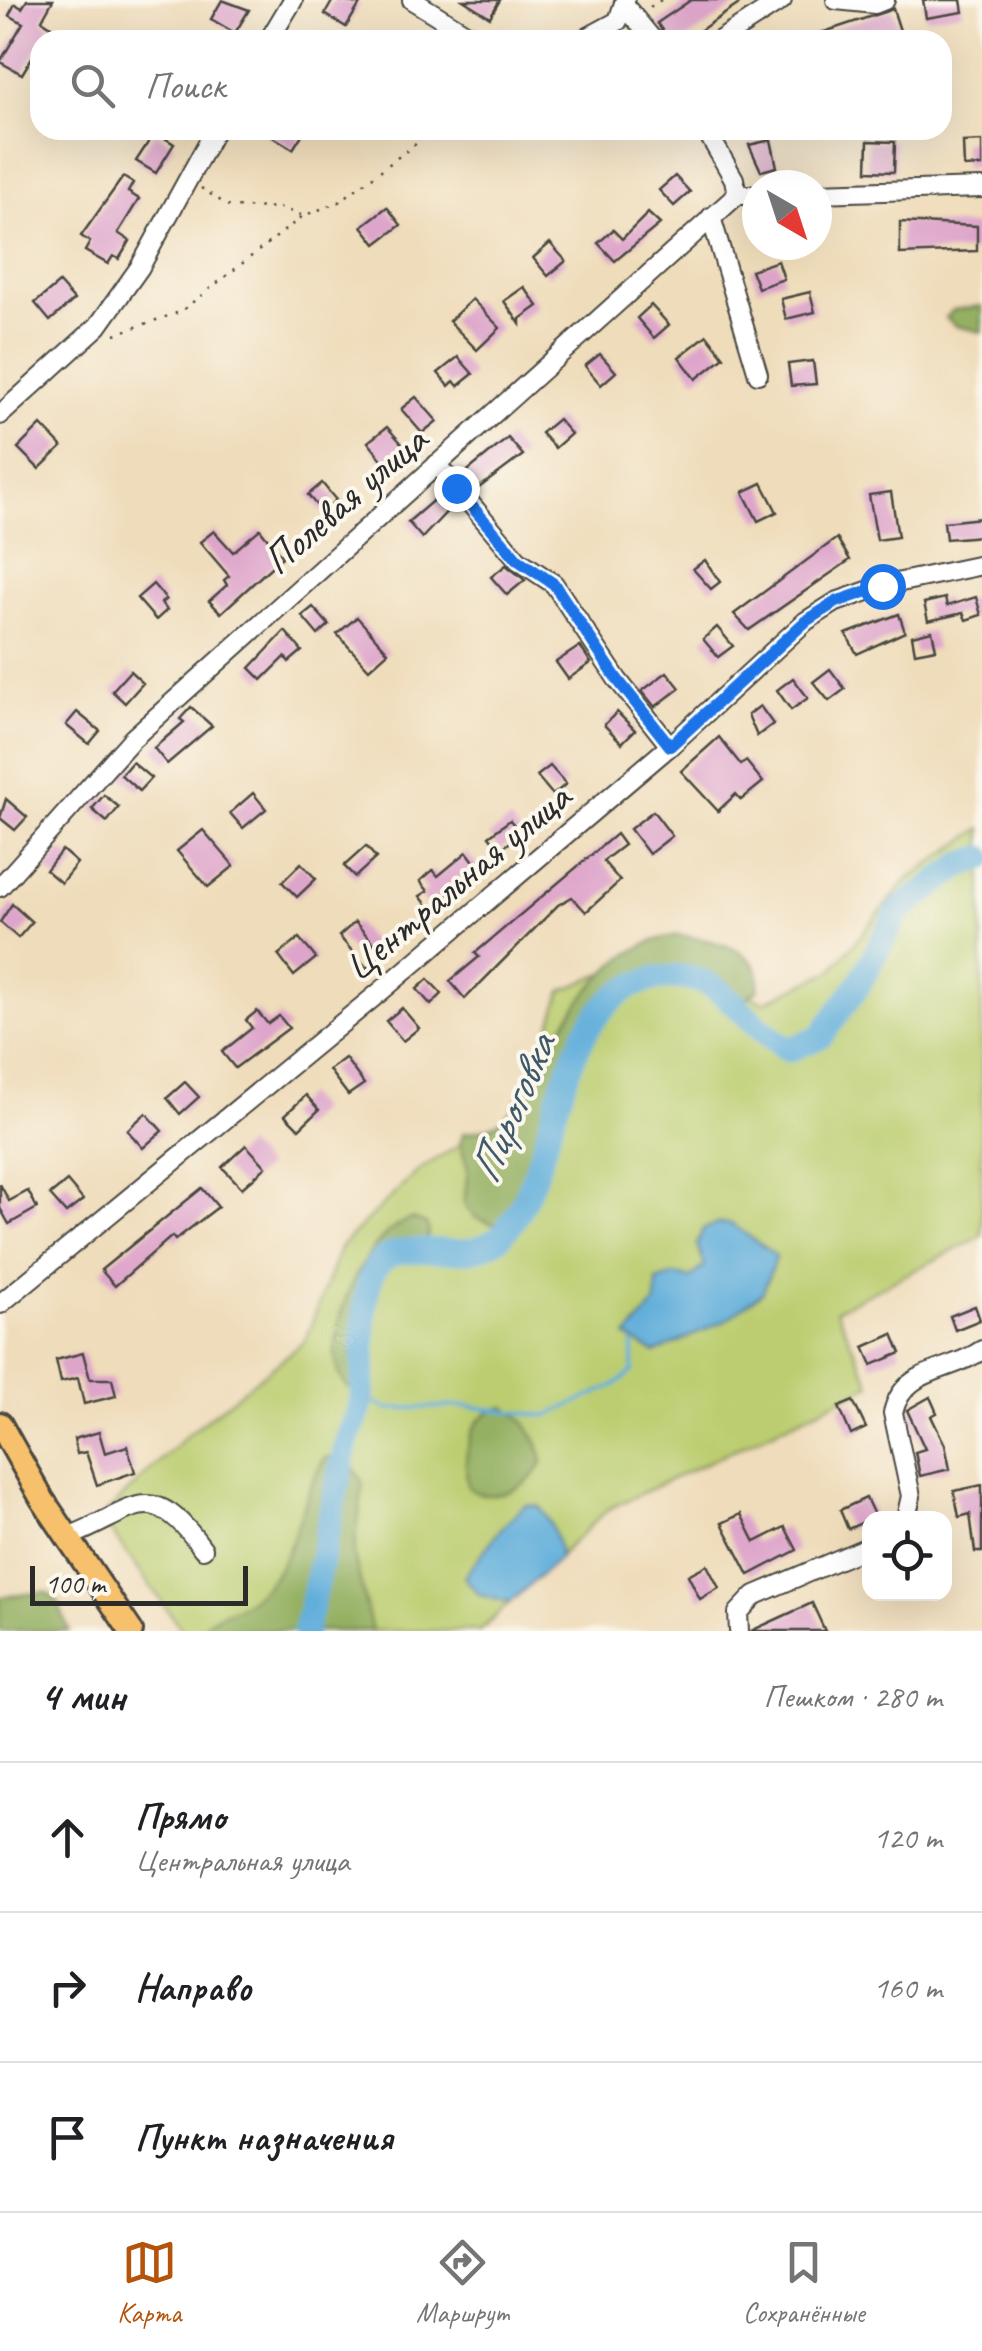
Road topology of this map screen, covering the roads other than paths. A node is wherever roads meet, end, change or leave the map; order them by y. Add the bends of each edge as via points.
1 (292, 0) edge
2 (412, 0) edge
3 (782, 0) edge
4 (836, 0) edge
5 (885, 0) edge
6 (625, 3) edge
7 (275, 30) edge
8 (461, 30) edge
9 (601, 30) edge
10 (645, 30) edge
11 (736, 30) edge
12 (210, 140) edge
13 (712, 140) edge
14 (982, 188) edge
15 (832, 193) edge
16 (737, 195) junction
17 (742, 195) edge
18 (711, 218) junction
19 (758, 374) dead end
20 (0, 416) edge
21 (437, 464) junction
22 (982, 564) edge
23 (670, 746) junction
24 (0, 887) edge
25 (0, 1304) edge
26 (982, 1350) edge
27 (0, 1424) edge
28 (908, 1511) edge
29 (68, 1537) junction
30 (203, 1548) dead end
31 (862, 1549) edge
32 (130, 1629) edge
33 (739, 1631) edge

1 - 7 street
2 - 8 street
3 - 11 street
4 - 5 street
6 - 9 street via 618,21
6 - 10 street
12 - 20 street via 140,267 88,334
13 - 16 street
14 - 15 street
16 - 17 street
16 - 18 street, Полевая улица
18 - 19 street
18 - 21 street, Полевая улица
21 - 23 street via 518,560 554,584
21 - 24 street, Полевая улица via 132,739
22 - 23 street, Центральная улица via 836,602 806,621
23 - 25 street, Центральная улица
26 - 28 street via 918,1376 895,1403 912,1496
27 - 29 main road
29 - 30 street via 143,1503 176,1515
29 - 32 main road
31 - 33 street via 756,1595 738,1614

